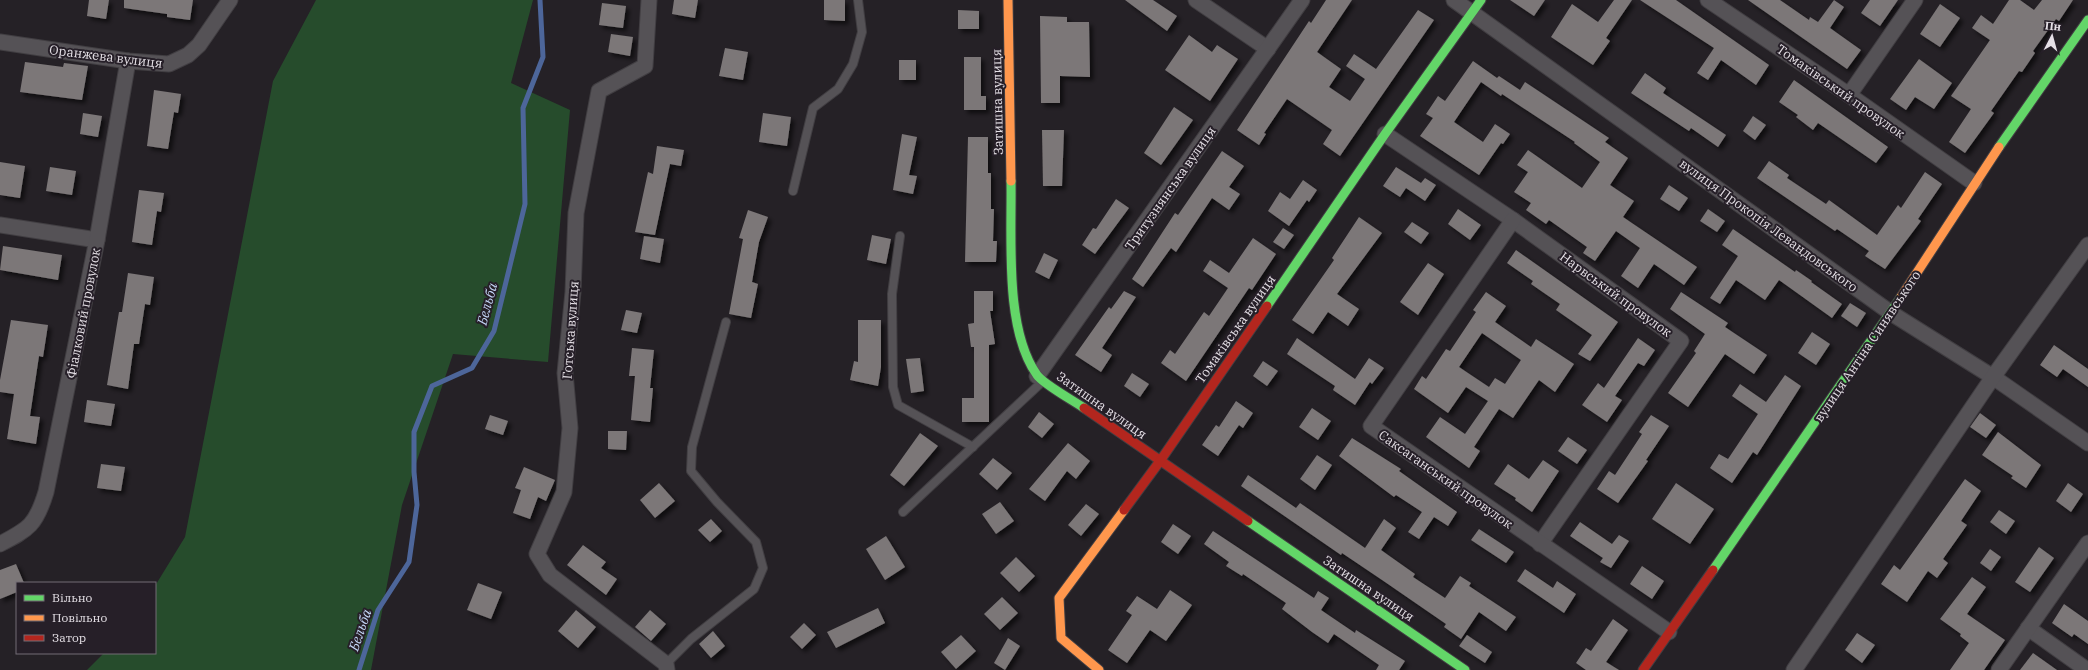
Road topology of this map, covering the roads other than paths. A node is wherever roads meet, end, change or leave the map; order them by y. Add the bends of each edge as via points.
1 (230, 0) edge
2 (649, 0) edge
3 (858, 0) edge
4 (1008, 0) edge
5 (1196, 0) edge
6 (1302, 0) edge
7 (1454, 0) edge
8 (1482, 0) edge
9 (1708, 0) edge
10 (1915, 0) edge
11 (1472, 13) junction
12 (2088, 20) edge
13 (0, 42) edge
14 (1268, 49) junction
15 (128, 61) junction
16 (1849, 95) junction
17 (1385, 134) junction
18 (1974, 183) junction
19 (793, 191) dead end
20 (1513, 220) junction
21 (0, 225) edge
22 (900, 236) dead end
23 (97, 240) junction
24 (2088, 245) edge
25 (1891, 313) junction
26 (726, 322) dead end
27 (1993, 377) junction
28 (1040, 378) junction
29 (2088, 443) edge
30 (973, 447) junction
31 (1160, 461) junction
32 (903, 512) dead end
33 (2088, 543) edge
34 (0, 544) edge
35 (1540, 544) junction
36 (2028, 628) junction
37 (1668, 632) junction
38 (667, 667) edge
39 (1099, 670) edge
40 (1465, 670) edge
41 (1643, 670) edge
42 (1794, 670) edge
43 (1999, 670) edge
44 (2087, 670) edge

1 - 15 street, Оранжева вулиця via 208,34 188,55 169,64
2 - 38 street, Готська вулиця via 645,66 600,90 576,213 573,292 565,373 570,428 564,492 537,554 550,575
3 - 19 lane via 862,32 853,64 838,89 812,108
4 - 28 street, Затишна вулиця via 1013,292 1019,338
5 - 14 street
6 - 14 street, Тритузнянська вулиця
7 - 11 street, вулиця Прокопія Левандовського
8 - 11 street, Томаківська вулиця
9 - 16 street, Томаківський провулок
10 - 16 street
11 - 17 street, Томаківська вулиця
11 - 25 street, вулиця Прокопія Левандовського
12 - 18 street, вулиця Антіна Синявського
13 - 15 street, Оранжева вулиця
14 - 28 street, Тритузнянська вулиця
15 - 23 street, Фіалковий провулок
16 - 18 street, Томаківський провулок
17 - 20 street, Нарвський провулок
17 - 31 street, Томаківська вулиця
18 - 25 street, вулиця Антіна Синявського
20 - 35 street, Нарвський провулок via 1682,341
20 - 35 street, Саксаганський провулок via 1371,426
21 - 23 street
22 - 30 lane via 892,294 893,387 898,405
23 - 34 street, Фіалковий провулок via 49,480 40,511 26,530
24 - 27 street
25 - 27 street, вулиця Прокопія Левандовського
25 - 37 street, вулиця Антіна Синявського
26 - 38 lane via 692,447 691,472 756,542 763,568 754,589 691,639
27 - 29 street, вулиця Прокопія Левандовського
27 - 42 street
28 - 30 lane
28 - 31 street, Затишна вулиця
30 - 32 lane
31 - 39 street, Томаківська вулиця via 1059,598 1061,638
31 - 40 street, Затишна вулиця
33 - 36 street
35 - 37 street, Саксаганський провулок
36 - 43 street
36 - 44 street
37 - 41 street, вулиця Антіна Синявського

